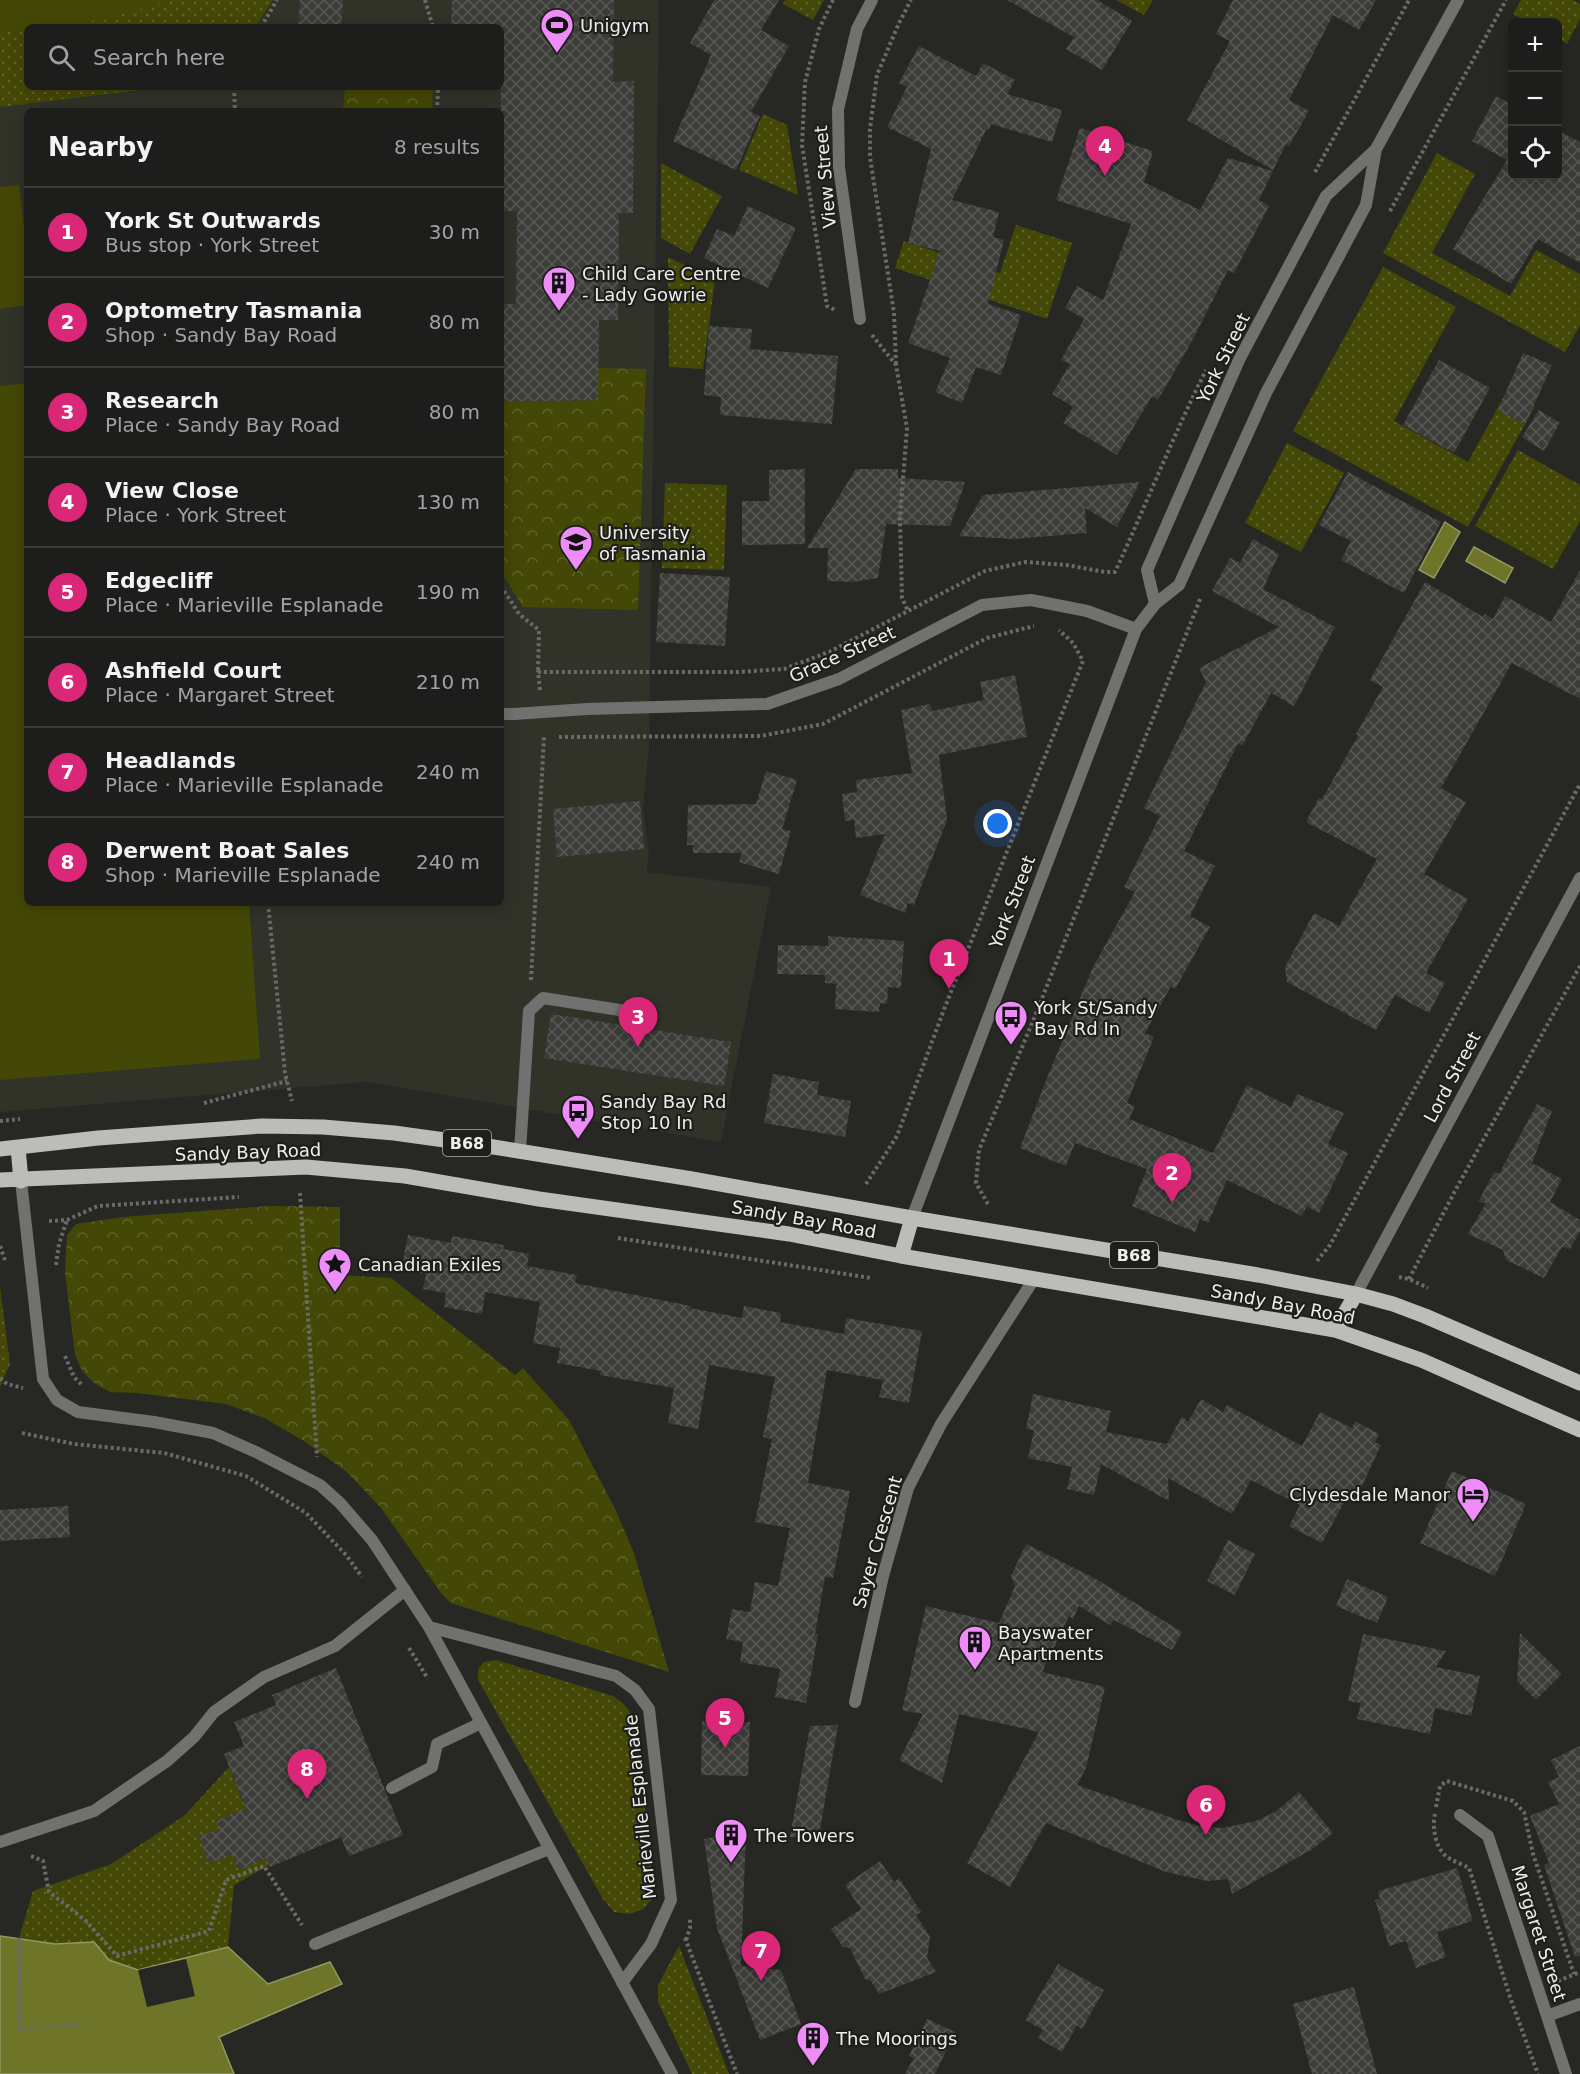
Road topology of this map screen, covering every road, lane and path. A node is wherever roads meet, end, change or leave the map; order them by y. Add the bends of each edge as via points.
1 (277, 0) edge
2 (425, 0) edge
3 (872, 0) edge
4 (911, 0) edge
5 (1458, 0) edge
6 (1506, 0) edge
7 (263, 24) edge
8 (432, 24) edge
9 (234, 90) edge
10 (438, 90) edge
11 (235, 108) edge
12 (437, 108) edge
13 (1376, 149) junction
14 (1389, 214) dead end
15 (860, 319) joint
16 (896, 365) junction
17 (1115, 572) dead end
18 (504, 591) edge
19 (1203, 593) dead end
20 (1155, 604) junction
21 (907, 610) junction
22 (1136, 629) junction
23 (921, 638) junction
24 (1083, 661) dead end
25 (538, 672) junction
26 (540, 694) dead end
27 (504, 714) edge
28 (544, 737) dead end
29 (1580, 784) edge
30 (1580, 878) edge
31 (267, 906) edge
32 (1580, 966) edge
33 (529, 1011) junction
34 (626, 1011) dead end
35 (287, 1081) junction
36 (292, 1101) dead end
37 (197, 1105) dead end
38 (18, 1147) junction
39 (0, 1149) edge
40 (520, 1151) junction
41 (0, 1180) edge
42 (21, 1180) junction
43 (866, 1185) dead end
44 (310, 1194) dead end
45 (241, 1197) dead end
46 (988, 1204) dead end
47 (912, 1218) junction
48 (26, 1223) junction
49 (610, 1237) dead end
50 (901, 1256) junction
51 (1316, 1261) dead end
52 (878, 1279) dead end
53 (1034, 1279) junction
54 (1409, 1279) dead end
55 (1356, 1294) junction
56 (1335, 1330) junction
57 (1580, 1383) edge
58 (1580, 1430) edge
59 (22, 1433) dead end
60 (320, 1485) junction
61 (362, 1577) dead end
62 (405, 1590) junction
63 (429, 1627) junction
64 (855, 1702) dead end
65 (481, 1723) junction
66 (392, 1788) dead end
67 (1460, 1815) dead end
68 (0, 1842) edge
69 (549, 1849) junction
70 (21, 1852) dead end
71 (671, 1900) junction
72 (19, 1938) dead end
73 (315, 1944) joint
74 (622, 1983) junction
75 (1511, 2000) dead end
76 (1580, 2004) edge
77 (1547, 2016) junction
78 (83, 2024) dead end
79 (672, 2074) edge
80 (737, 2074) edge
81 (1538, 2074) edge
82 (1566, 2074) edge

1 - 7 path
2 - 8 path
3 - 15 street, View Street via 857,29 838,109 839,167
4 - 16 path via 877,75 870,129 870,157 894,313
5 - 13 street, York Street
6 - 14 path
9 - 11 path
10 - 12 path
13 - 20 street, York Street via 1366,204 1266,393 1179,585
13 - 20 street, York Street via 1326,196 1239,360 1147,570
15 - 16 path
16 - 21 path via 907,428 900,518 902,598
17 - 21 path via 1025,562 985,571
18 - 25 path via 519,614 539,630
19 - 46 path via 979,1150 976,1183
20 - 22 street, York Street
21 - 23 path
21 - 25 path via 829,652 784,669
22 - 23 street, Grace Street via 1088,611 1031,600 982,605
22 - 47 street, York Street
23 - 27 street, Grace Street via 839,679 767,704
24 - 43 path via 897,1136
25 - 26 path
28 - 33 path
29 - 51 path via 1330,1245
30 - 55 street, Lord Street
31 - 35 path
32 - 54 path
33 - 34 street via 543,998
33 - 40 street
35 - 36 path
35 - 37 path
38 - 39 main road, Sandy Bay Road / B68
38 - 40 main road, Sandy Bay Road / B68 via 262,1126 394,1133
38 - 42 main road
40 - 47 main road, Sandy Bay Road / B68
41 - 42 main road, Sandy Bay Road / B68
42 - 48 street
42 - 50 main road, Sandy Bay Road / B68 via 306,1167 405,1176 789,1234
44 - 60 path via 300,1193
45 - 48 path via 98,1206 67,1220
47 - 50 main road
47 - 55 main road, Sandy Bay Road / B68
48 - 60 street via 43,1379 57,1400 78,1412 213,1433
49 - 52 path
50 - 53 main road, Sandy Bay Road / B68
53 - 56 main road, Sandy Bay Road / B68
53 - 64 street, Sayer Crescent via 941,1424 908,1488 883,1575
55 - 56 main road
55 - 57 main road, Sandy Bay Road / B68 via 1425,1316
56 - 58 main road, Sandy Bay Road / B68 via 1421,1360
59 - 61 path via 74,1444 164,1453 246,1476 306,1513
60 - 62 street via 372,1540
62 - 63 street
62 - 68 street via 335,1646 264,1677 214,1712 167,1761 94,1811
63 - 65 street
63 - 71 street, Marieville Esplanade via 616,1676 635,1690 649,1709
65 - 66 street via 437,1744 432,1767
65 - 69 street
67 - 77 street, Margaret Street via 1488,1836
69 - 73 street
69 - 74 street
70 - 73 path via 43,1861 49,1892 85,1920 117,1956 209,1931 226,1880 264,1866
71 - 74 street, Marieville Esplanade via 651,1944
71 - 80 path
72 - 78 path via 19,2030
74 - 79 street
75 - 81 path
76 - 77 street
77 - 82 street, Margaret Street

